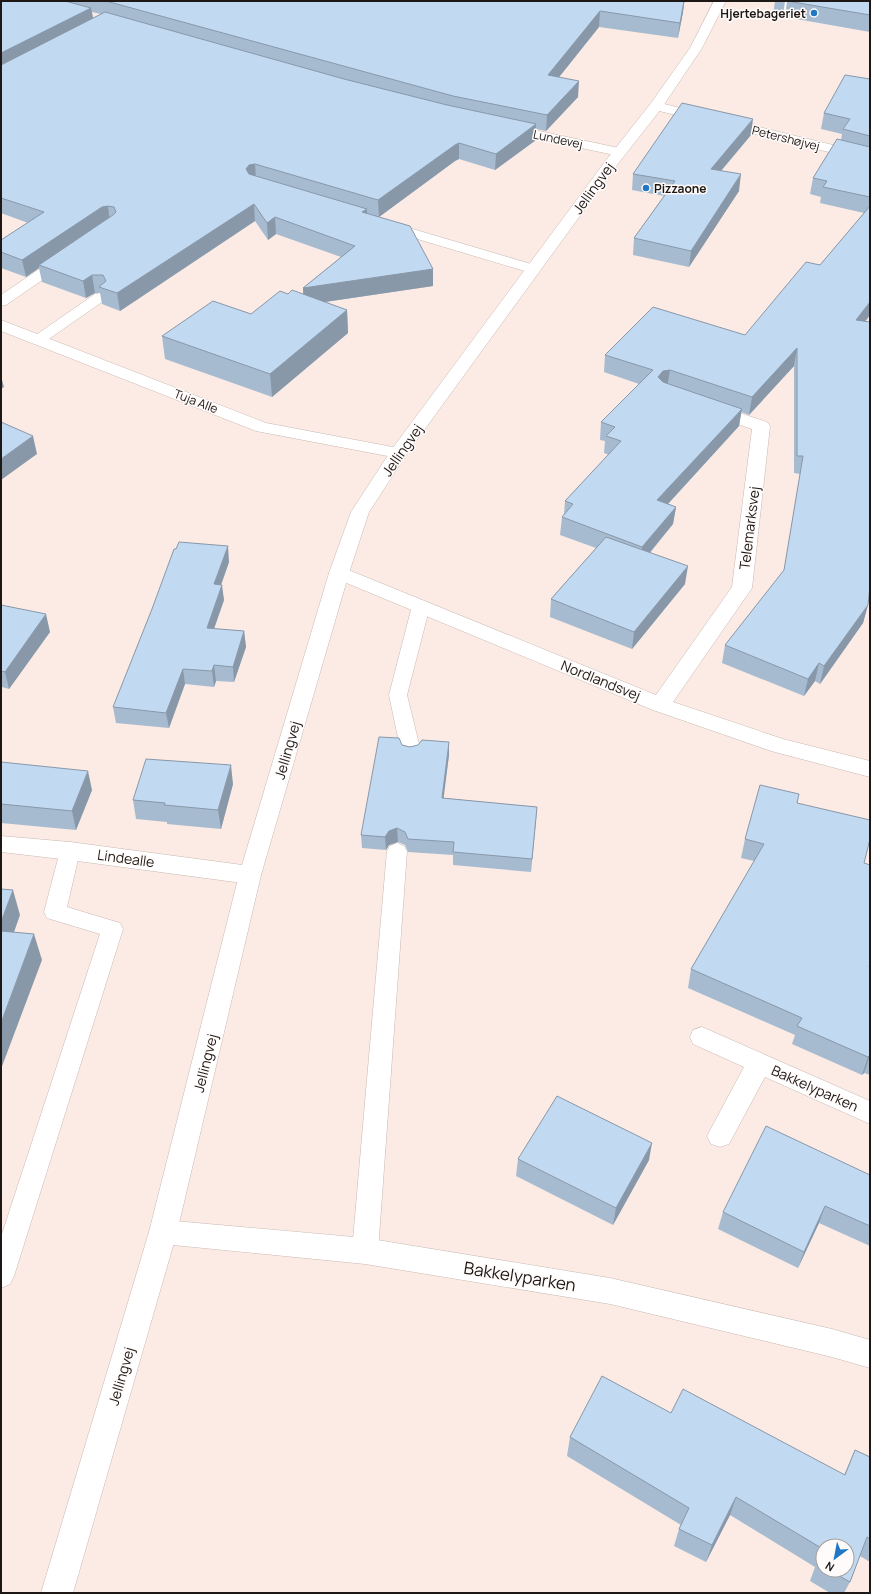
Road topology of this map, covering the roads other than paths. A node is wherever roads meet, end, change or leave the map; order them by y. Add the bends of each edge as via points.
1 (720, 1) edge
2 (791, 1) edge
3 (784, 13) dead end
4 (656, 106) junction
5 (490, 125) edge
6 (619, 152) junction
7 (870, 158) edge
8 (376, 222) edge
9 (72, 254) edge
10 (533, 269) junction
11 (100, 297) edge
12 (1, 302) edge
13 (1, 325) edge
14 (38, 340) junction
15 (696, 404) edge
16 (398, 453) junction
17 (339, 573) junction
18 (421, 606) junction
19 (660, 705) junction
20 (411, 752) edge
21 (870, 769) edge
22 (1, 844) edge
23 (70, 851) junction
24 (397, 851) dead end
25 (250, 875) junction
26 (702, 1037) dead end
27 (759, 1063) junction
28 (870, 1112) edge
29 (720, 1136) dead end
30 (163, 1232) junction
31 (366, 1251) junction
32 (1, 1276) edge
33 (870, 1354) edge
34 (57, 1593) edge

1 - 4 street, Jellingvej via 696,48
2 - 3 lane
4 - 6 street, Jellingvej
4 - 7 street, Petershøjvej
5 - 6 street, Lundevej
6 - 10 street, Jellingvej
8 - 10 lane
9 - 12 lane
10 - 16 street, Jellingvej
11 - 14 lane
13 - 14 street, Tuja Alle
14 - 16 street, Tuja Alle via 262,426
15 - 19 street, Telemarksvej via 761,426 742,588
16 - 17 street, Jellingvej via 360,512
17 - 18 street, Nordlandsvej
17 - 25 street, Jellingvej
18 - 19 street, Nordlandsvej
18 - 20 lane via 398,695
19 - 21 street, Nordlandsvej via 779,746
22 - 23 street, Lindealle
23 - 25 street, Lindealle
23 - 32 lane via 55,912 112,929
24 - 31 lane
25 - 30 street, Jellingvej
26 - 27 street, Bakkelyparken
27 - 28 street, Bakkelyparken
27 - 29 street, Bakkelyparken
30 - 31 street, Bakkelyparken
30 - 34 street, Jellingvej
31 - 33 street, Bakkelyparken via 610,1291

